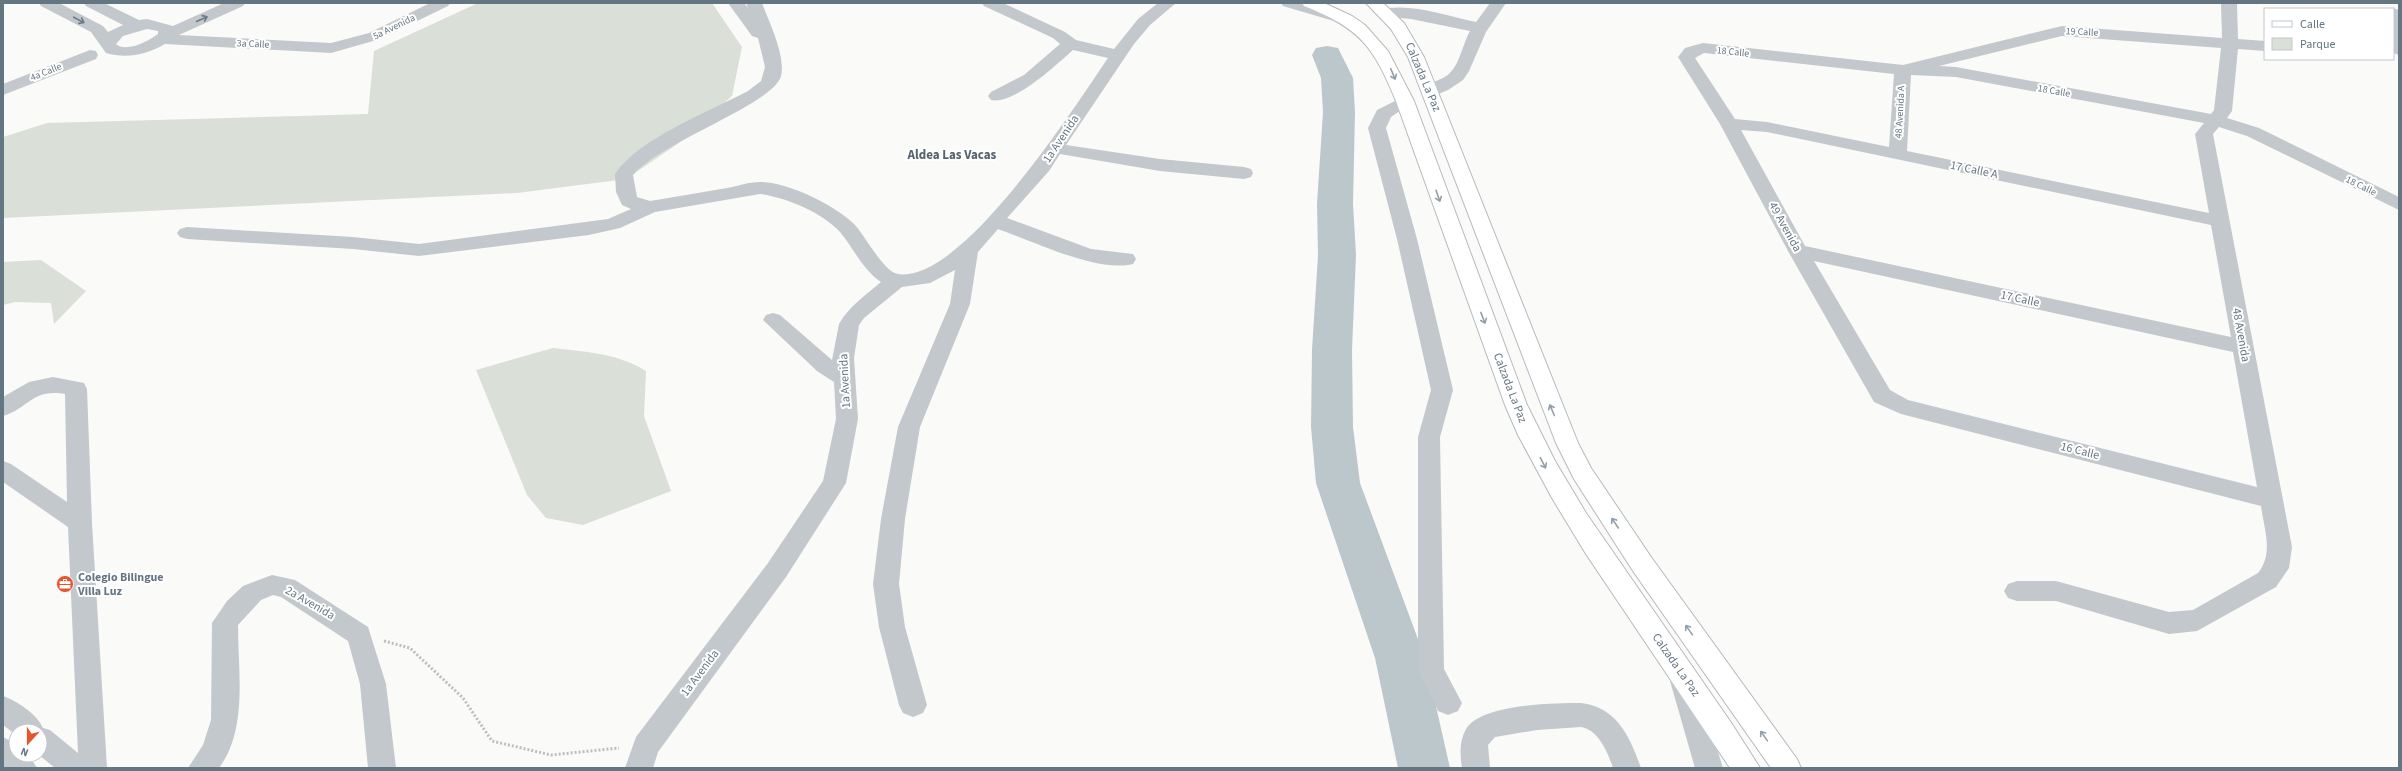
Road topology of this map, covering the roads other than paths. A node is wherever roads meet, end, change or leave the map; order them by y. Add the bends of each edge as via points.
1 (47, 3) edge
2 (92, 3) edge
3 (206, 3) edge
4 (237, 3) edge
5 (442, 3) edge
6 (736, 3) edge
7 (754, 3) edge
8 (990, 3) edge
9 (1168, 3) edge
10 (1289, 3) edge
11 (1310, 3) edge
12 (1337, 3) edge
13 (1498, 3) edge
14 (2229, 3) edge
15 (1378, 7) edge
16 (2394, 19) edge
17 (1352, 22) junction
18 (138, 26) junction
19 (1481, 28) junction
20 (161, 33) junction
21 (108, 42) junction
22 (2230, 43) junction
23 (1070, 44) junction
24 (344, 46) joint
25 (2264, 46) edge
26 (768, 47) junction
27 (2399, 50) edge
28 (1381, 51) junction
29 (1692, 52) joint
30 (90, 55) dead end
31 (1118, 55) junction
32 (1903, 70) junction
33 (3, 90) edge
34 (1430, 91) junction
35 (997, 96) dead end
36 (1405, 101) junction
37 (2215, 120) junction
38 (1728, 124) junction
39 (1054, 148) junction
40 (1898, 154) junction
41 (1244, 173) dead end
42 (2399, 204) edge
43 (650, 207) junction
44 (996, 221) junction
45 (2220, 221) junction
46 (187, 233) dead end
47 (968, 251) junction
48 (1798, 251) junction
49 (1126, 259) dead end
50 (896, 281) junction
51 (773, 320) dead end
52 (2243, 346) junction
53 (846, 380) junction
54 (1890, 401) joint
55 (3, 408) edge
56 (3, 470) edge
57 (2271, 500) junction
58 (80, 523) junction
59 (2017, 591) dead end
60 (1680, 670) junction
61 (1448, 703) dead end
62 (913, 705) dead end
63 (3, 708) edge
64 (21, 723) edge
65 (48, 745) edge
66 (3, 750) edge
67 (643, 757) edge
68 (23, 768) edge
69 (76, 768) edge
70 (93, 768) edge
71 (202, 768) edge
72 (382, 768) edge
73 (1476, 768) edge
74 (1627, 768) edge
75 (1709, 768) edge
76 (1746, 768) edge
77 (1787, 768) edge

1 -> 21 street via 97,29
2 - 18 street
3 - 20 street
20 -> 4 street
5 - 24 street, 5a Avenida via 366,40
6 - 26 street
7 - 26 street
8 - 23 street via 1059,35
9 - 31 street, 1a Avenida via 1144,22
10 - 17 street
11 - 17 main road, Calzada La Paz
12 - 28 main road via 1364,18 1380,32
13 - 19 street
14 - 22 street, 48 Avenida
15 - 19 street
15 - 34 main road, Calzada La Paz via 1409,42
16 - 27 street
17 - 28 main road, Calzada La Paz via 1367,34
18 - 20 street
18 - 21 street via 116,34
19 - 34 street via 1475,36 1459,76
20 - 21 street via 148,47 129,51 113,51 109,48
20 - 24 street, 3a Calle via 331,48
22 - 25 street, 19 Calle
22 - 32 street, 19 Calle via 2062,31
22 - 37 street, 48 Avenida via 2223,111
23 - 31 street
23 - 35 street via 1030,79
26 - 43 street via 774,64 769,83 743,102 652,150 627,168 624,174 625,192 629,201
28 -> 36 main road, Calzada La Paz
29 - 32 street, 18 Calle via 1703,48
29 - 38 street, 49 Avenida via 1686,57
30 - 33 street, 4a Calle
31 - 39 street, 1a Avenida
32 - 37 street, 18 Calle via 1956,72
32 - 40 street, 48 Avenida A
77 -> 34 main road, Calzada La Paz via 1642,564 1582,473 1551,407
36 -> 60 main road, Calzada La Paz via 1447,221 1528,433 1567,504
36 - 61 street via 1383,114 1377,128 1409,246 1442,390 1429,437 1431,670
37 - 42 street, 18 Calle via 2253,132
37 - 45 street, 48 Avenida via 2204,134
38 - 40 street, 17 Calle A via 1767,127
38 - 48 street, 49 Avenida
39 - 41 street via 1160,165
39 - 44 street, 1a Avenida
40 - 45 street, 17 Calle A
43 - 46 street via 613,224 589,229 419,250 353,243
43 - 50 street via 760,188 781,191 819,208 846,227 872,263 887,277
44 - 47 street, 1a Avenida
44 - 49 street via 1088,255
45 - 52 street, 48 Avenida
47 - 50 street, 1a Avenida via 953,263 923,278
47 - 62 street via 960,304 910,427 893,519 886,584 892,627
48 - 52 street, 17 Calle
48 - 54 street, 49 Avenida via 1882,396
50 - 53 street, 1a Avenida via 849,324 843,358
51 - 53 street via 825,366
52 - 57 street, 48 Avenida
53 - 67 street, 1a Avenida via 847,419 834,482 777,570
54 - 57 street, 16 Calle
55 - 58 street via 35,386 50,383 76,389
56 - 58 street
57 - 59 street, 48 Avenida via 2280,547 2277,568 2266,580 2197,620 2169,623 2056,591
58 - 70 street
60 - 75 street
60 - 76 main road, Calzada La Paz
63 - 64 street
65 - 69 street
66 - 68 street
71 - 72 street, 2a Avenida via 215,751 225,720 225,623 252,593 272,585 286,587 359,635 373,684
73 - 74 street via 1474,750 1477,737 1487,726 1551,716 1588,716 1605,728 1618,743

